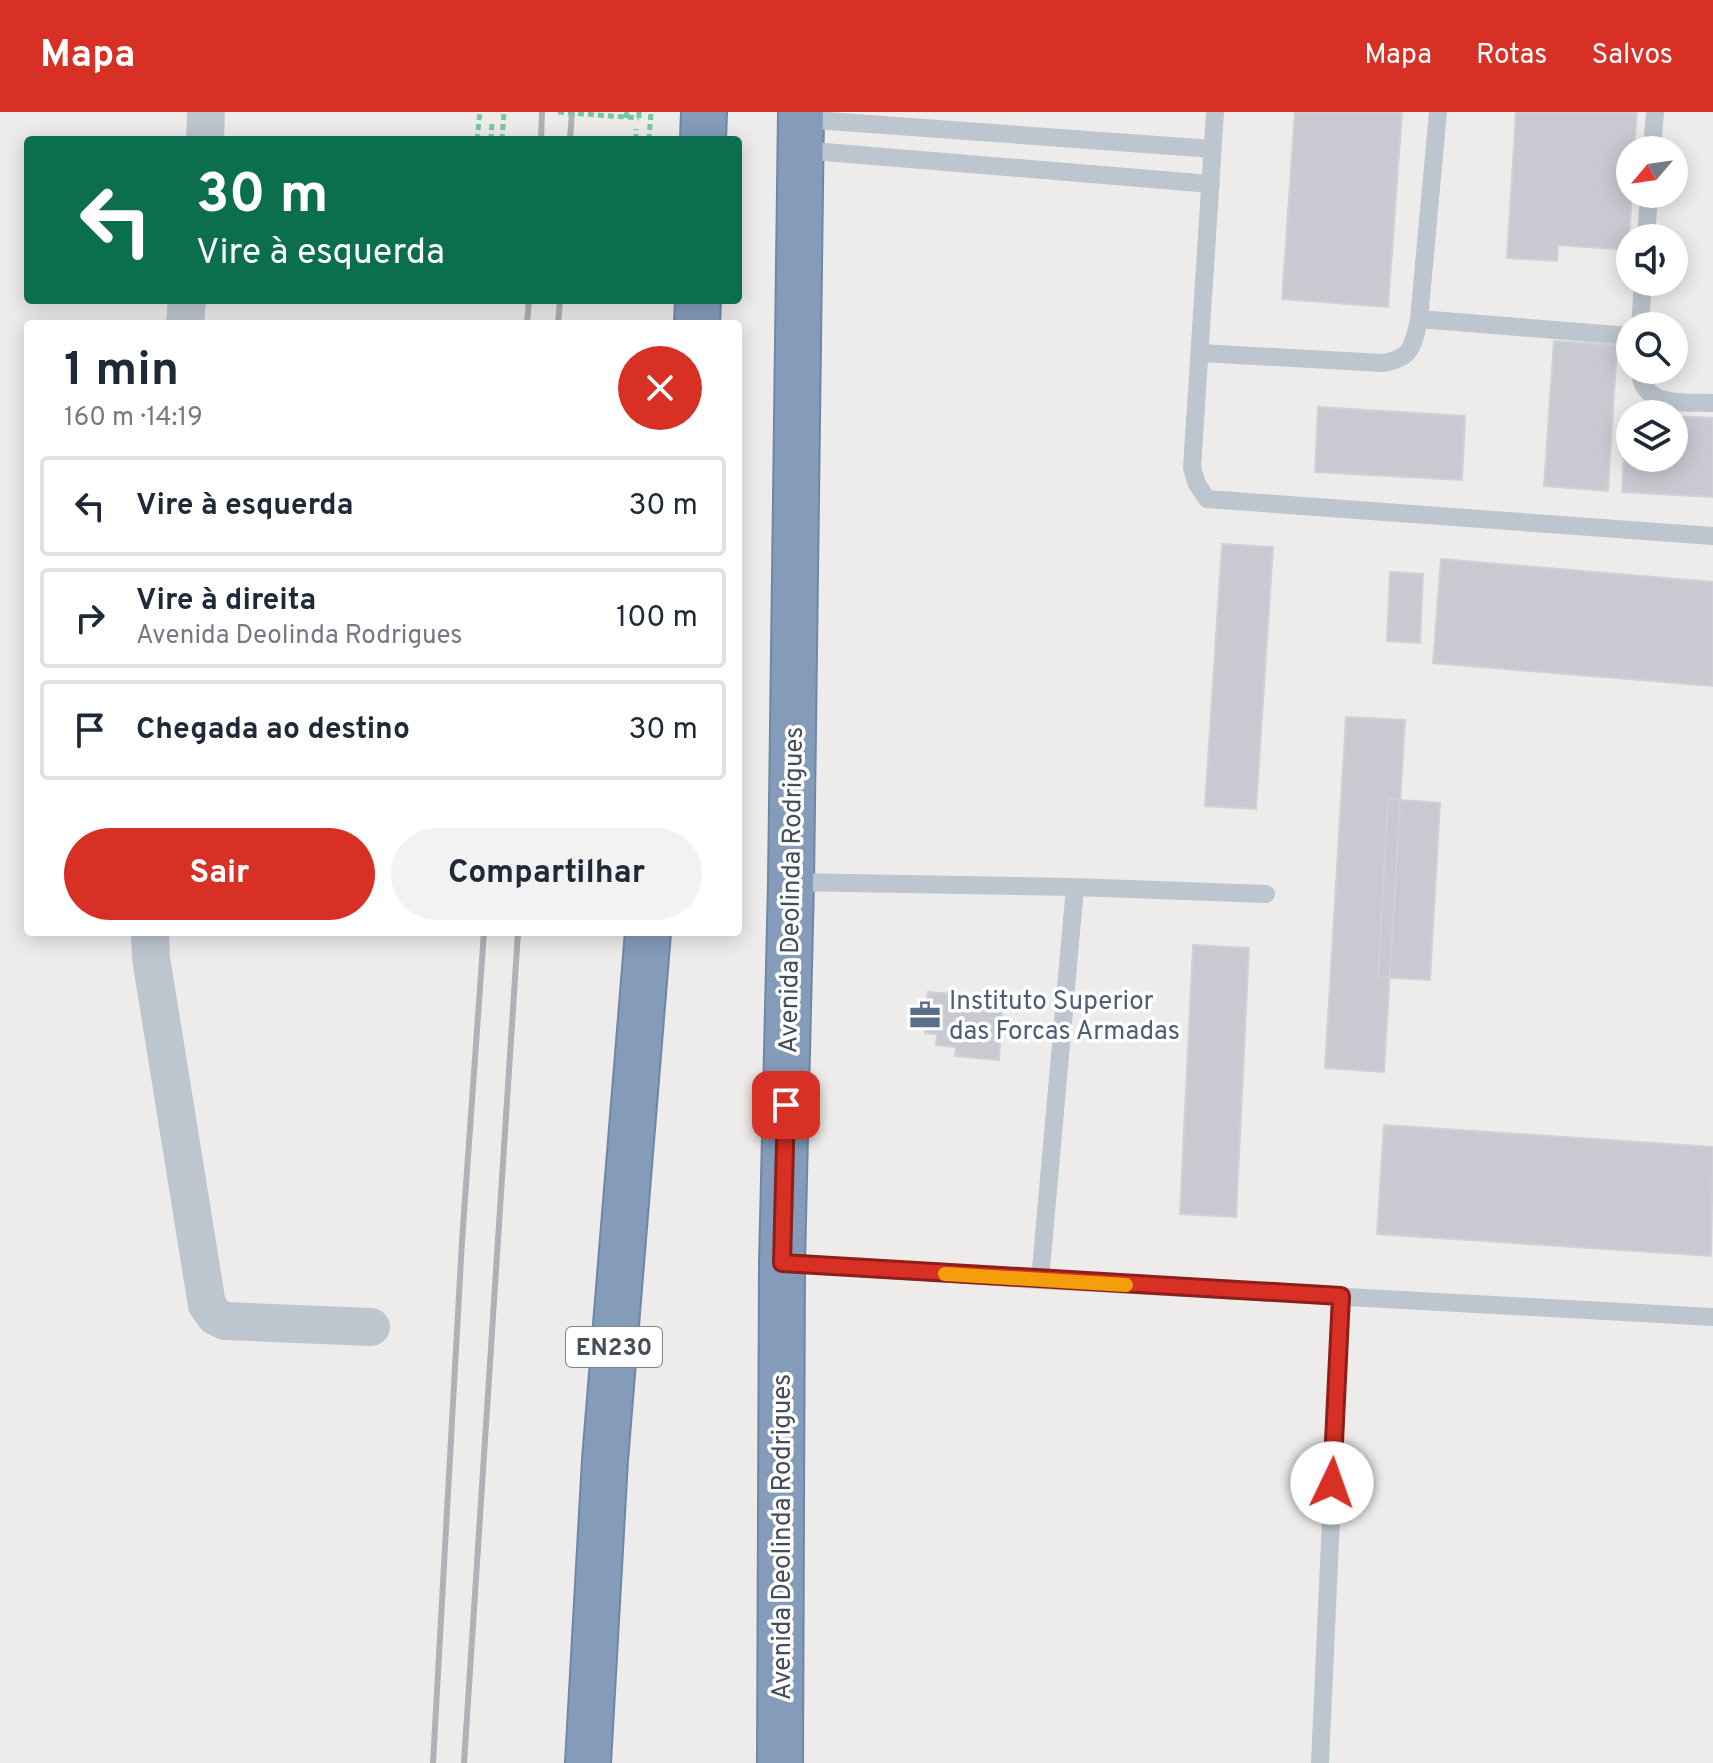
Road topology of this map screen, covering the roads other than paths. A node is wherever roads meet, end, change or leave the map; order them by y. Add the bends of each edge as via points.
1 (206, 112) edge
2 (704, 112) edge
3 (1215, 112) edge
4 (1438, 112) edge
5 (1655, 112) edge
6 (801, 127) edge
7 (205, 136) edge
8 (703, 136) edge
9 (1653, 136) edge
10 (1213, 149) junction
11 (1211, 184) junction
12 (1419, 319) junction
13 (1616, 335) edge
14 (1201, 353) junction
15 (1642, 384) edge
16 (1713, 403) edge
17 (1713, 536) edge
18 (791, 882) junction
19 (1075, 887) junction
20 (1266, 894) dead end
21 (150, 936) edge
22 (648, 936) edge
23 (782, 1263) junction
24 (1040, 1280) junction
25 (1341, 1296) junction
26 (1713, 1317) edge
27 (371, 1327) dead end
28 (588, 1763) edge
29 (780, 1763) edge
30 (1320, 1763) edge

1 - 7 street
2 - 8 highway
3 - 10 lane
4 - 12 lane
5 - 9 lane
6 - 10 lane
6 - 11 lane
6 - 18 highway, Avenida Deolinda Rodrigues
10 - 11 lane
11 - 14 lane
12 - 13 lane
12 - 14 lane via 1413,347 1398,361
14 - 17 lane via 1192,468 1207,499
15 - 16 lane via 1664,402
18 - 19 lane
18 - 23 highway, Avenida Deolinda Rodrigues
19 - 20 lane
19 - 24 lane
21 - 27 street via 207,1305 225,1321
22 - 28 highway, EN230 via 605,1460
23 - 24 lane
23 - 29 highway, Avenida Deolinda Rodrigues
24 - 25 lane
25 - 26 lane
25 - 30 lane

